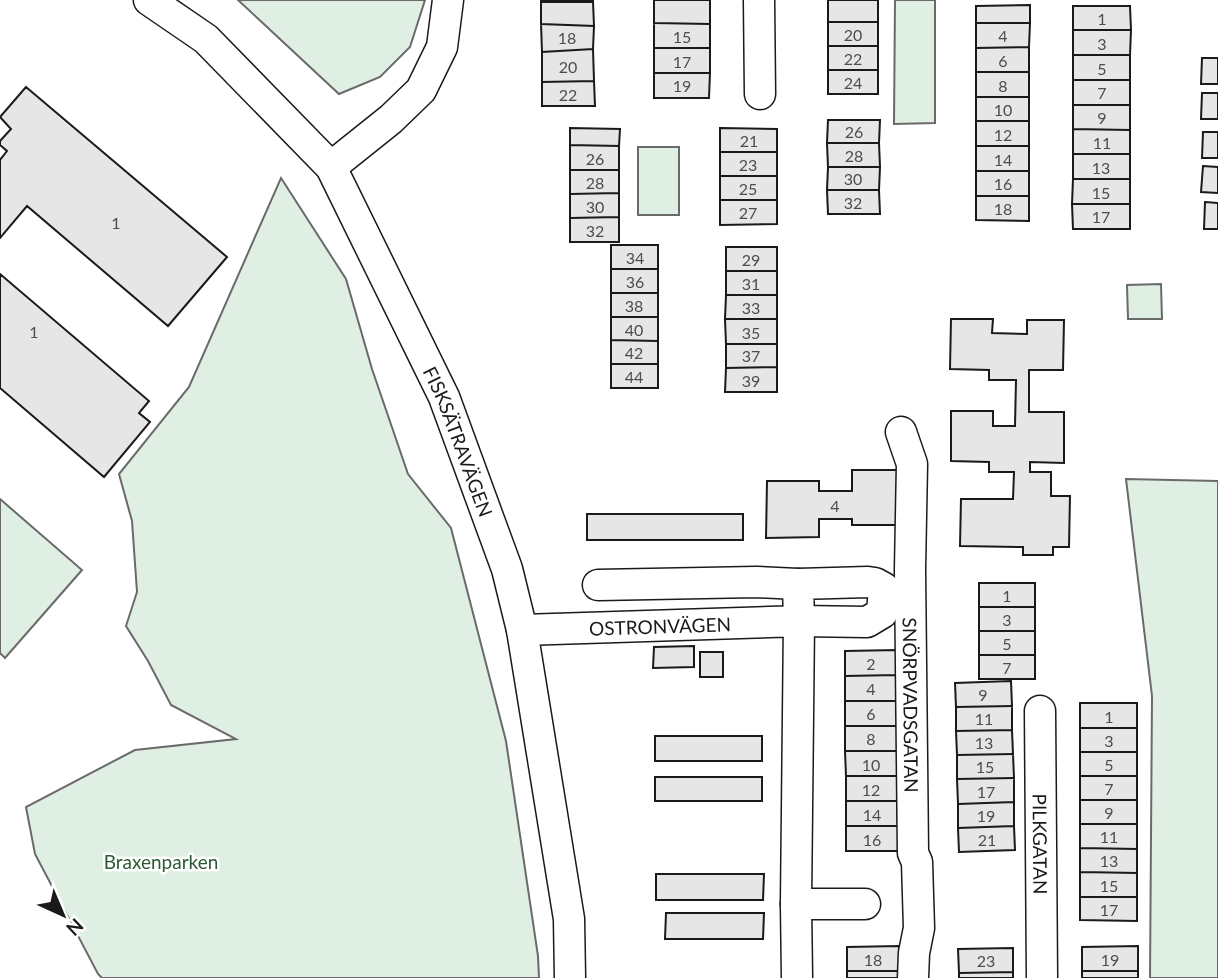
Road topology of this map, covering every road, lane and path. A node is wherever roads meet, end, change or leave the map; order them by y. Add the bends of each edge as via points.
1 (149, 0) edge
2 (449, 0) edge
3 (759, 0) edge
4 (760, 94) dead end
5 (331, 167) junction
6 (901, 432) dead end
7 (798, 584) junction
8 (598, 585) dead end
9 (799, 621) junction
10 (522, 630) junction
11 (1040, 711) dead end
12 (796, 904) junction
13 (865, 904) dead end
14 (570, 978) edge
15 (797, 978) edge
16 (913, 978) edge
17 (1042, 978) edge

1 - 5 street, FISKSÄTRAVÄGEN via 205,39
2 - 5 street via 442,47 421,90
3 - 4 street
5 - 10 street, FISKSÄTRAVÄGEN via 444,397 507,569
6 - 16 street, SNÖRPVADSGATAN via 912,464 913,853 919,928
7 - 8 street, OSTRONVÄGEN
7 - 9 street
7 - 9 street, OSTRONVÄGEN via 868,582 884,588 884,606 875,619
9 - 10 street, OSTRONVÄGEN
9 - 12 street
10 - 14 street, FISKSÄTRAVÄGEN via 569,919
11 - 17 street, PILKGATAN
12 - 13 street
12 - 15 street

